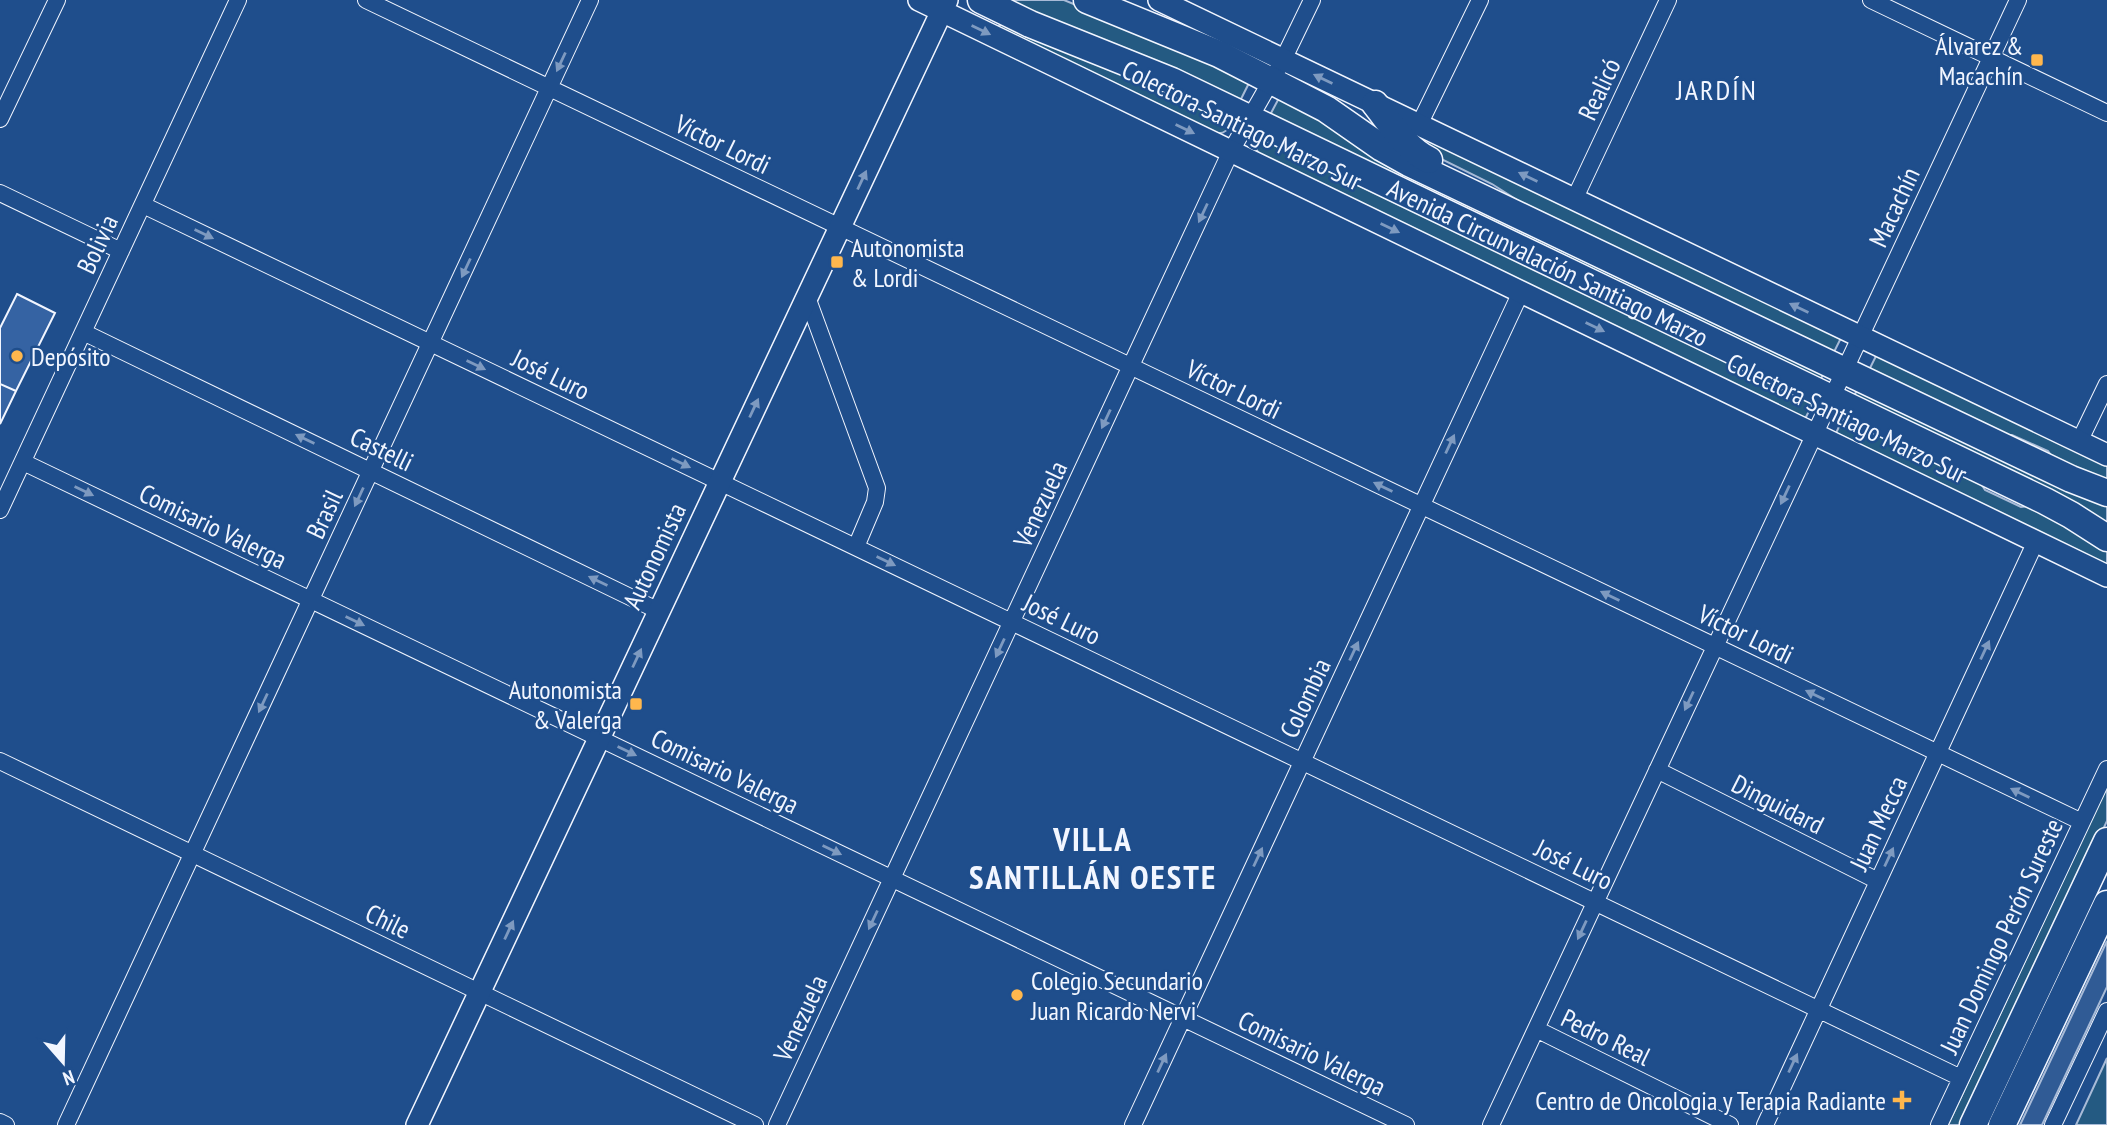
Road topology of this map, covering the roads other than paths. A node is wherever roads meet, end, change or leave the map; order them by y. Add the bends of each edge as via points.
1 (57, 0) edge
2 (238, 0) edge
3 (366, 0) edge
4 (590, 0) edge
5 (919, 0) edge
6 (981, 0) edge
7 (1087, 0) edge
8 (1159, 0) edge
9 (1312, 0) edge
10 (1480, 0) edge
11 (1668, 0) edge
12 (1871, 0) edge
13 (2018, 0) edge
14 (944, 5) edge
15 (1991, 58) junction
16 (1277, 70) junction
17 (549, 88) junction
18 (1375, 104) junction
19 (2107, 113) edge
20 (0, 119) edge
21 (1250, 119) junction
22 (1419, 125) junction
23 (1231, 151) junction
24 (0, 193) edge
25 (1574, 200) junction
26 (143, 205) junction
27 (1523, 217) junction
28 (839, 227) junction
29 (121, 251) junction
30 (1521, 292) junction
31 (807, 297) junction
32 (83, 332) junction
33 (1861, 337) junction
34 (431, 343) junction
35 (1131, 367) junction
36 (1844, 371) junction
37 (2107, 384) edge
38 (1831, 398) junction
39 (1814, 433) junction
40 (2079, 442) junction
41 (2107, 456) edge
42 (23, 462) junction
43 (371, 471) junction
44 (720, 482) junction
45 (2107, 494) edge
46 (1421, 506) junction
47 (0, 510) edge
48 (2107, 538) edge
49 (2036, 541) junction
50 (856, 547) junction
51 (2107, 576) edge
52 (311, 600) junction
53 (659, 611) junction
54 (1012, 622) junction
55 (1714, 646) junction
56 (599, 738) junction
57 (1937, 753) junction
58 (0, 761) edge
59 (1302, 761) junction
60 (2107, 769) edge
61 (1657, 770) junction
62 (2082, 822) junction
63 (2107, 841) edge
64 (193, 854) junction
65 (892, 879) junction
66 (1878, 881) junction
67 (1595, 902) junction
68 (2107, 904) edge
69 (480, 992) junction
70 (1818, 1009) junction
71 (2107, 1011) edge
72 (1183, 1018) junction
73 (1536, 1029) junction
74 (1961, 1077) junction
75 (0, 1122) edge
76 (6, 1125) edge
77 (66, 1125) edge
78 (417, 1125) edge
79 (755, 1125) edge
80 (777, 1125) edge
81 (1133, 1125) edge
82 (1406, 1125) edge
83 (1491, 1125) edge
84 (1730, 1125) edge
85 (1765, 1125) edge
86 (1939, 1125) edge
87 (1973, 1125) edge
88 (2002, 1125) edge
89 (2053, 1125) edge

1 - 20 street
2 - 26 street, Bolivia
3 - 17 street, Víctor Lordi
4 -> 17 street, Brasil
5 - 14 street, Colectora Santiago Marzo Sur
6 - 21 main road, Avenida Circunvalación Santiago Marzo
7 - 16 main road, Avenida Circunvalación Santiago Marzo via 1198,45
8 - 16 street
9 - 16 street, Venezuela
10 - 22 street
11 - 25 street, Realicó
12 - 15 street
13 - 15 street, Macachín
14 -> 23 street, Colectora Santiago Marzo Sur
28 -> 14 street, Autonomista
15 - 19 street
15 - 33 street, Macachín
18 -> 16 street
16 - 21 street, Venezuela
16 - 27 main road, Avenida Circunvalación Santiago Marzo via 1400,158
17 - 28 street, Víctor Lordi
17 -> 34 street, Brasil
18 - 22 street
18 - 27 main road via 1418,154 1494,194
21 - 23 street, Venezuela
21 - 38 main road, Avenida Circunvalación Santiago Marzo
25 -> 22 street
23 -> 30 street, Colectora Santiago Marzo Sur
23 -> 35 street, Venezuela
24 - 29 street
33 -> 25 street
26 - 29 street, Bolivia
26 -> 34 street, José Luro
27 - 36 main road, Avenida Circunvalación Santiago Marzo
28 - 31 street, Autonomista
28 - 35 street, Víctor Lordi
29 - 32 street, Bolivia
30 -> 39 street, Colectora Santiago Marzo Sur
46 -> 30 street, Colombia
44 -> 31 street, Autonomista
31 - 50 street via 877,488
32 - 42 street, Bolivia
43 -> 32 street, Castelli
33 - 36 street, Macachín
33 - 40 street
34 - 43 street, Brasil
34 -> 44 street, José Luro
46 -> 35 street, Víctor Lordi
35 -> 54 street, Venezuela
36 - 38 street, Macachín
36 - 45 main road, Avenida Circunvalación Santiago Marzo
37 - 40 street
38 - 39 street, Macachín
38 - 48 main road, Avenida Circunvalación Santiago Marzo via 2045,501
39 - 49 street, Colectora Santiago Marzo Sur
39 -> 55 street, Macachín
40 - 41 street
42 - 47 street, Bolivia
42 -> 52 street, Comisario Valerga
43 -> 52 street, Brasil
53 -> 43 street, Castelli
44 - 50 street, José Luro
44 - 53 street, Autonomista
55 -> 46 street, Víctor Lordi
59 -> 46 street, Colombia
49 - 51 street, Colectora Santiago Marzo Sur
57 -> 49 street, Juan Mecca
50 -> 54 street, José Luro
52 -> 56 street, Comisario Valerga
52 -> 64 street, Brasil
56 -> 53 street, Autonomista
54 - 59 street, José Luro
54 -> 65 street, Venezuela
57 -> 55 street, Víctor Lordi
55 -> 61 street, Macachín
56 -> 65 street, Comisario Valerga
69 -> 56 street, Autonomista
62 -> 57 street, Víctor Lordi
66 -> 57 street, Juan Mecca
58 - 64 street, Chile
59 - 67 street, José Luro
72 -> 59 street, Colombia
60 - 62 street, Juan Domingo Perón Sureste
61 - 66 street, Dinguidard
61 - 67 street, Macachín
62 - 74 street, Juan Domingo Perón Sureste
63 - 87 main road
64 - 69 street, Chile
64 - 77 street, Brasil
65 - 72 street, Comisario Valerga
65 -> 80 street, Venezuela
66 - 70 street, Juan Mecca
67 - 70 street, José Luro
67 -> 73 street, Macachín
68 - 88 main road
69 - 78 street, Autonomista
69 - 79 street, Chile
70 - 74 street, José Luro
85 -> 70 street, Juan Mecca
71 - 89 street
81 -> 72 street, Colombia
72 - 82 street, Comisario Valerga
73 - 83 street, Macachín
73 - 84 street, Pedro Real
74 - 86 street, Juan Domingo Perón Sureste
75 - 76 street

